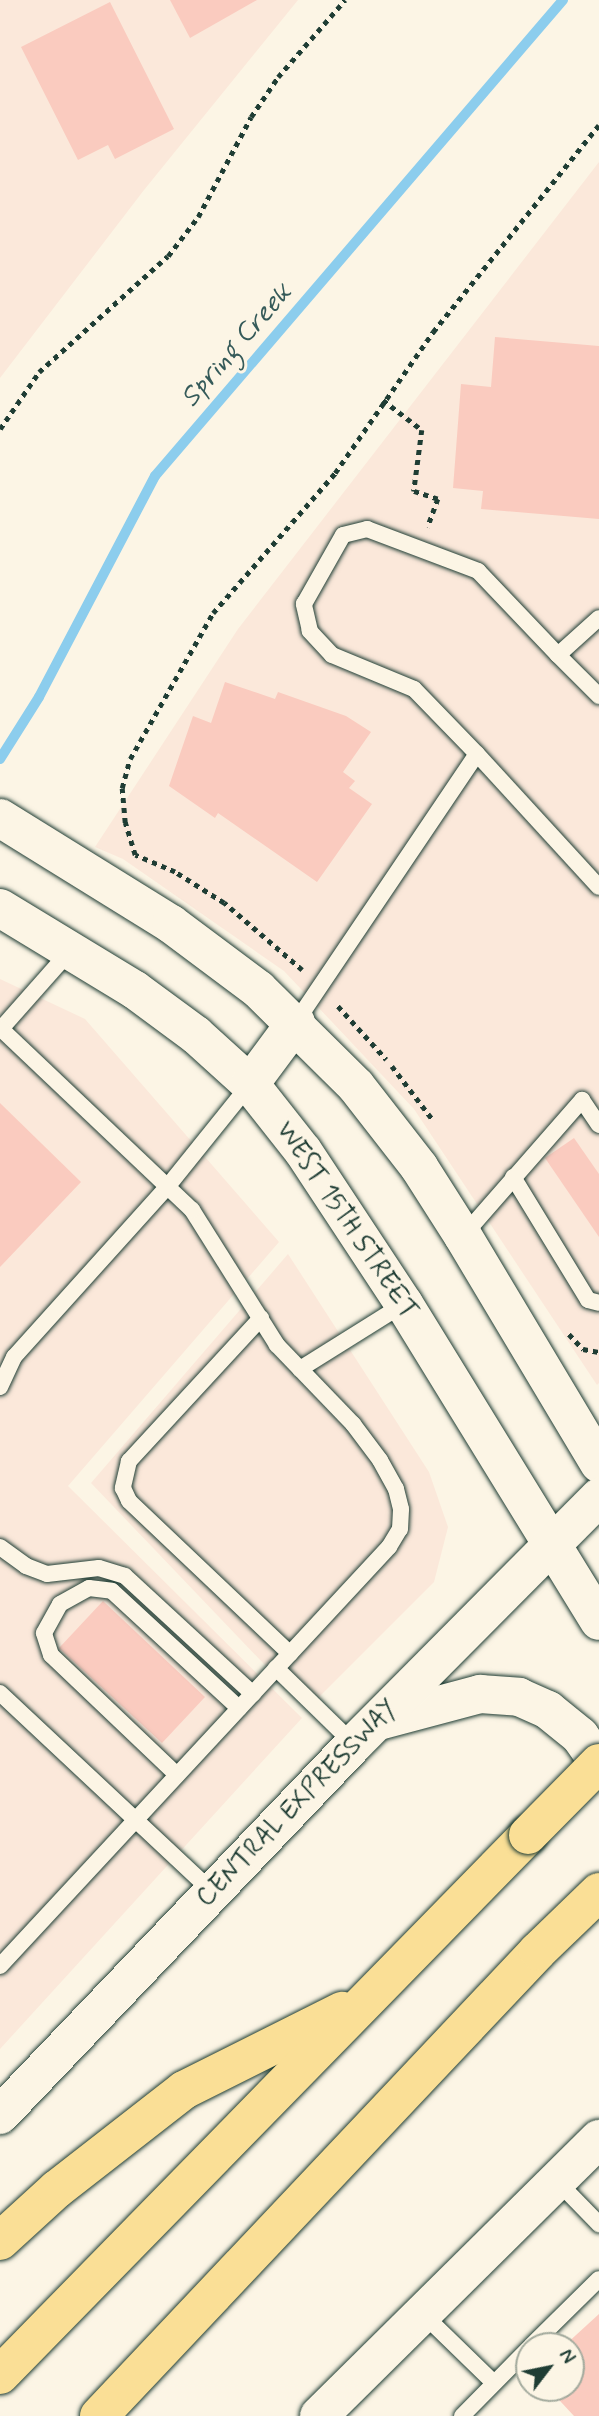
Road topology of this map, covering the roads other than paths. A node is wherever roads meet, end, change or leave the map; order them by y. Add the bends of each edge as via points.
1 (599, 618) edge
2 (558, 655) junction
3 (599, 696) edge
4 (477, 754) junction
5 (0, 818) edge
6 (599, 887) edge
7 (0, 908) edge
8 (55, 941) junction
9 (296, 1022) junction
10 (0, 1030) edge
11 (250, 1084) junction
12 (599, 1125) edge
13 (513, 1177) junction
14 (168, 1186) junction
15 (463, 1236) junction
16 (599, 1303) edge
17 (404, 1304) junction
18 (261, 1318) junction
19 (300, 1368) junction
20 (0, 1387) edge
21 (599, 1463) edge
22 (599, 1497) edge
23 (550, 1544) junction
24 (3, 1549) edge
25 (599, 1621) edge
26 (289, 1654) junction
27 (276, 1668) junction
28 (0, 1693) edge
29 (253, 1693) junction
30 (239, 1708) junction
31 (366, 1732) junction
32 (599, 1763) edge
33 (177, 1774) junction
34 (136, 1820) junction
35 (213, 1892) junction
36 (599, 1892) edge
37 (0, 1966) edge
38 (369, 1997) junction
39 (0, 2115) edge
40 (599, 2138) edge
41 (556, 2180) junction
42 (599, 2224) edge
43 (0, 2241) edge
44 (599, 2280) edge
45 (421, 2312) junction
46 (545, 2332) edge
47 (515, 2362) edge
48 (0, 2375) edge
49 (494, 2383) junction
50 (99, 2416) edge
51 (319, 2416) edge
52 (462, 2416) edge

1 - 2 lane
2 - 3 lane
2 - 4 lane via 478,571 367,529 342,535 304,604 310,631 332,655 414,689
4 - 6 lane
4 - 9 lane
5 - 9 main road via 171,924
7 - 8 main road, WEST 15TH STREET
8 - 10 lane
8 - 11 main road, WEST 15TH STREET via 197,1035
9 - 11 main road
9 - 15 main road via 356,1086 419,1167
10 - 14 lane
11 - 14 lane
11 - 17 main road, WEST 15TH STREET via 303,1150
12 - 13 lane via 582,1100
13 - 15 lane
13 - 16 lane via 588,1300
14 - 18 lane via 192,1210
14 - 20 lane via 14,1357
15 - 21 main road
17 - 19 lane
17 - 23 main road, WEST 15TH STREET
18 - 19 lane
18 - 26 lane via 129,1461 122,1488 129,1501
19 - 26 lane via 380,1460 396,1489 400,1519 389,1547
22 - 23 main road, CENTRAL EXPRESSWAY
23 - 25 main road, WEST 15TH STREET
23 - 31 main road, CENTRAL EXPRESSWAY
24 - 29 lane via 47,1574 99,1568 125,1576
26 - 27 lane
27 - 29 lane
27 - 31 lane
28 - 34 lane
29 - 30 lane
30 - 33 lane
30 - 33 lane via 112,1591 89,1588 60,1604 44,1633 51,1655
31 - 32 main road via 480,1695 519,1697 548,1710 580,1736
31 - 35 main road, CENTRAL EXPRESSWAY
32 - 38 highway, bridge
33 - 34 lane
34 - 35 lane
34 - 37 lane
35 - 39 main road, CENTRAL EXPRESSWAY
36 - 50 highway
38 - 43 highway via 184,2090 57,2189
38 - 48 highway
40 - 41 main road
41 - 42 lane
41 - 45 main road
44 - 46 lane
45 - 49 lane
45 - 51 main road
47 - 49 lane
49 - 52 lane

